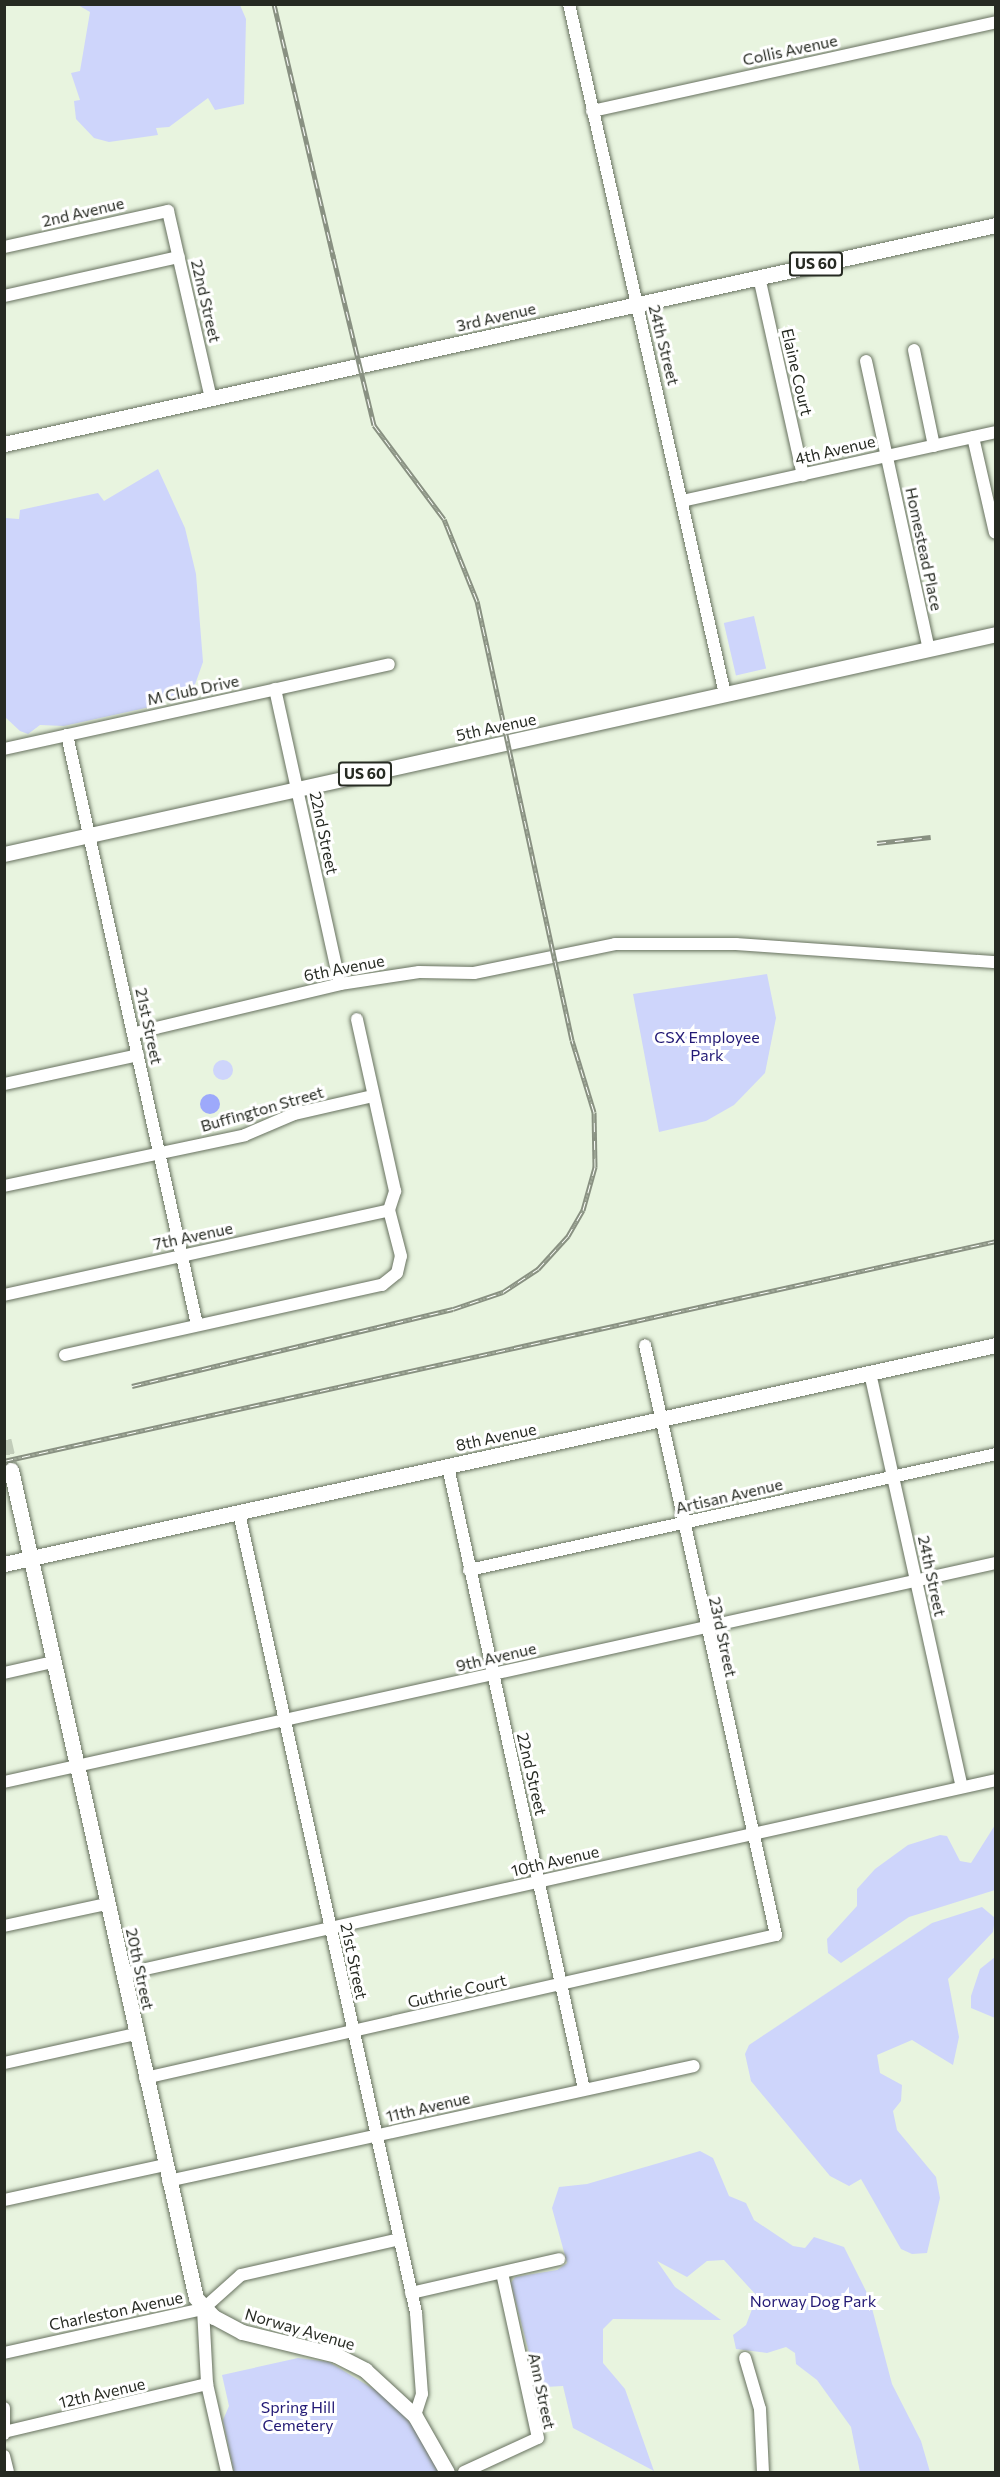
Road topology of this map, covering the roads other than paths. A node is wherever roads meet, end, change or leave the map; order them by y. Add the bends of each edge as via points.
1 (568, 4) edge
2 (996, 22) edge
3 (592, 111) junction
4 (168, 211) joint
5 (996, 225) edge
6 (4, 247) edge
7 (179, 257) junction
8 (759, 277) junction
9 (4, 296) edge
10 (637, 304) junction
11 (914, 350) dead end
12 (866, 361) dead end
13 (210, 399) junction
14 (996, 432) edge
15 (973, 437) junction
16 (4, 444) edge
17 (934, 446) junction
18 (886, 456) junction
19 (803, 475) junction
20 (682, 501) junction
21 (995, 533) edge
22 (996, 634) edge
23 (928, 649) junction
24 (389, 664) dead end
25 (275, 689) junction
26 (725, 694) junction
27 (67, 735) junction
28 (4, 749) edge
29 (297, 789) junction
30 (89, 835) junction
31 (4, 854) edge
32 (996, 962) edge
33 (340, 984) junction
34 (357, 1019) dead end
35 (135, 1033) junction
36 (138, 1055) junction
37 (4, 1084) edge
38 (374, 1096) junction
39 (160, 1153) junction
40 (4, 1186) edge
41 (389, 1210) junction
42 (182, 1255) junction
43 (4, 1294) edge
44 (197, 1325) junction
45 (645, 1345) dead end
46 (996, 1345) edge
47 (65, 1355) dead end
48 (870, 1372) junction
49 (660, 1420) junction
50 (996, 1454) edge
51 (448, 1467) junction
52 (11, 1470) tunnel mouth
53 (893, 1476) junction
54 (239, 1513) junction
55 (681, 1523) junction
56 (31, 1559) junction
57 (996, 1563) edge
58 (4, 1564) edge
59 (469, 1570) junction
60 (916, 1580) junction
61 (705, 1627) junction
62 (53, 1662) junction
63 (4, 1673) edge
64 (493, 1674) junction
65 (285, 1720) junction
66 (76, 1766) junction
67 (996, 1780) edge
68 (4, 1782) edge
69 (962, 1787) junction
70 (752, 1834) junction
71 (539, 1882) junction
72 (107, 1904) junction
73 (4, 1926) edge
74 (330, 1928) junction
75 (776, 1935) joint
76 (123, 1974) junction
77 (561, 1985) junction
78 (353, 2032) junction
79 (136, 2034) junction
80 (4, 2063) edge
81 (694, 2066) dead end
82 (145, 2078) junction
83 (584, 2089) junction
84 (376, 2136) junction
85 (164, 2165) junction
86 (168, 2181) junction
87 (4, 2200) edge
88 (399, 2239) junction
89 (559, 2259) dead end
90 (502, 2273) junction
91 (411, 2292) junction
92 (203, 2309) junction
93 (4, 2353) edge
94 (745, 2358) dead end
95 (207, 2384) junction
96 (4, 2408) edge
97 (415, 2416) junction
98 (5, 2432) edge
99 (4, 2456) edge
100 (8, 2472) edge
101 (227, 2472) edge
102 (447, 2472) edge
103 (464, 2472) edge
104 (763, 2472) edge

1 - 3 street, 24th Street
2 - 3 street, Collis Avenue
3 - 10 street, 24th Street
4 - 6 street, 2nd Avenue
4 - 7 street, 22nd Street
5 - 8 main road, 3rd Avenue / US 60
7 - 9 street
7 - 13 street, 22nd Street
8 - 10 main road, 3rd Avenue / US 60
8 - 19 street, Elaine Court
10 - 13 main road, 3rd Avenue / US 60
10 - 20 street, 24th Street
11 - 17 street
12 - 18 street, Homestead Place
13 - 16 main road, 3rd Avenue / US 60
14 - 15 street, 4th Avenue
15 - 17 street, 4th Avenue
15 - 21 street
17 - 18 street, 4th Avenue
18 - 19 street, 4th Avenue
18 - 23 street, Homestead Place
19 - 20 street, 4th Avenue
20 - 26 street, 24th Street
22 - 23 main road, 5th Avenue / US 60
23 - 26 main road, 5th Avenue / US 60
24 - 25 street, M Club Drive
25 - 27 street, M Club Drive
25 - 29 street, 22nd Street
26 - 29 main road, 5th Avenue / US 60
27 - 28 street, M Club Drive
27 - 30 street, 21st Street
29 - 30 main road, 5th Avenue / US 60
29 - 33 street, 22nd Street
30 - 31 main road, 5th Avenue / US 60
30 - 35 street, 21st Street
32 - 33 street, 6th Avenue via 669,943 562,952 474,973 419,972
33 - 35 street, 6th Avenue
34 - 38 street
35 - 36 street, 21st Street
36 - 37 street
36 - 39 street, 21st Street
38 - 39 street, Buffington Street via 294,1114 246,1135
38 - 41 street via 394,1191
39 - 40 street, Buffington Street
39 - 42 street, 21st Street
41 - 42 street, 7th Avenue
41 - 44 street via 401,1257 397,1273 382,1285
42 - 43 street, 7th Avenue
42 - 44 street, 21st Street
44 - 47 street
45 - 49 street, 23rd Street
46 - 48 main road, 8th Avenue
48 - 49 main road, 8th Avenue
48 - 53 street, 24th Street
49 - 51 main road, 8th Avenue
49 - 55 street, 23rd Street
50 - 53 street, Artisan Avenue
51 - 54 main road, 8th Avenue
51 - 59 street, 22nd Street
52 - 56 main road, 20th Street
53 - 55 street, Artisan Avenue
53 - 60 street, 24th Street
54 - 56 main road, 8th Avenue
54 - 65 street, 21st Street
55 - 59 street, Artisan Avenue
55 - 61 street, 23rd Street
56 - 58 main road, 8th Avenue
56 - 62 main road, 20th Street
57 - 60 street, 9th Avenue
59 - 64 street, 22nd Street
60 - 61 street, 9th Avenue
60 - 69 street, 24th Street
61 - 64 street, 9th Avenue
61 - 70 street, 23rd Street
62 - 63 street
62 - 66 main road, 20th Street
64 - 65 street, 9th Avenue
64 - 71 street, 22nd Street
65 - 66 street, 9th Avenue
65 - 74 street, 21st Street
66 - 68 street, 9th Avenue
66 - 72 main road, 20th Street
67 - 69 street, 10th Avenue
69 - 70 street, 10th Avenue
70 - 71 street, 10th Avenue
70 - 75 street, 23rd Street
71 - 74 street, 10th Avenue
71 - 77 street, 22nd Street
72 - 73 street
72 - 76 main road, 20th Street
74 - 76 street, 10th Avenue
74 - 78 street, 21st Street
75 - 77 street, Guthrie Court
76 - 79 main road, 20th Street
77 - 78 street, Guthrie Court
77 - 83 street, 22nd Street
78 - 82 street, Guthrie Court
78 - 84 street, 21st Street
79 - 80 street
79 - 82 main road, 20th Street
81 - 83 street, 11th Avenue
82 - 85 main road, 20th Street
83 - 84 street, 11th Avenue
84 - 86 street, 11th Avenue
84 - 88 street, 21st Street
85 - 86 main road, 20th Street
85 - 87 street
86 - 92 main road, 20th Street via 189,2276
88 - 91 street, 21st Street
88 - 92 street, Charleston Avenue via 241,2275
89 - 90 street
90 - 91 street
90 - 103 street, Ann Street via 538,2438
91 - 97 street, 21st Street via 422,2388
92 - 93 street, Charleston Avenue
92 - 95 street, 20th Street
92 - 97 main road, Norway Avenue via 255,2338 351,2361
94 - 104 street via 760,2409
95 - 98 street, 12th Avenue
95 - 101 street, 20th Street
96 - 98 street
97 - 102 main road, Norway Avenue
99 - 100 street

